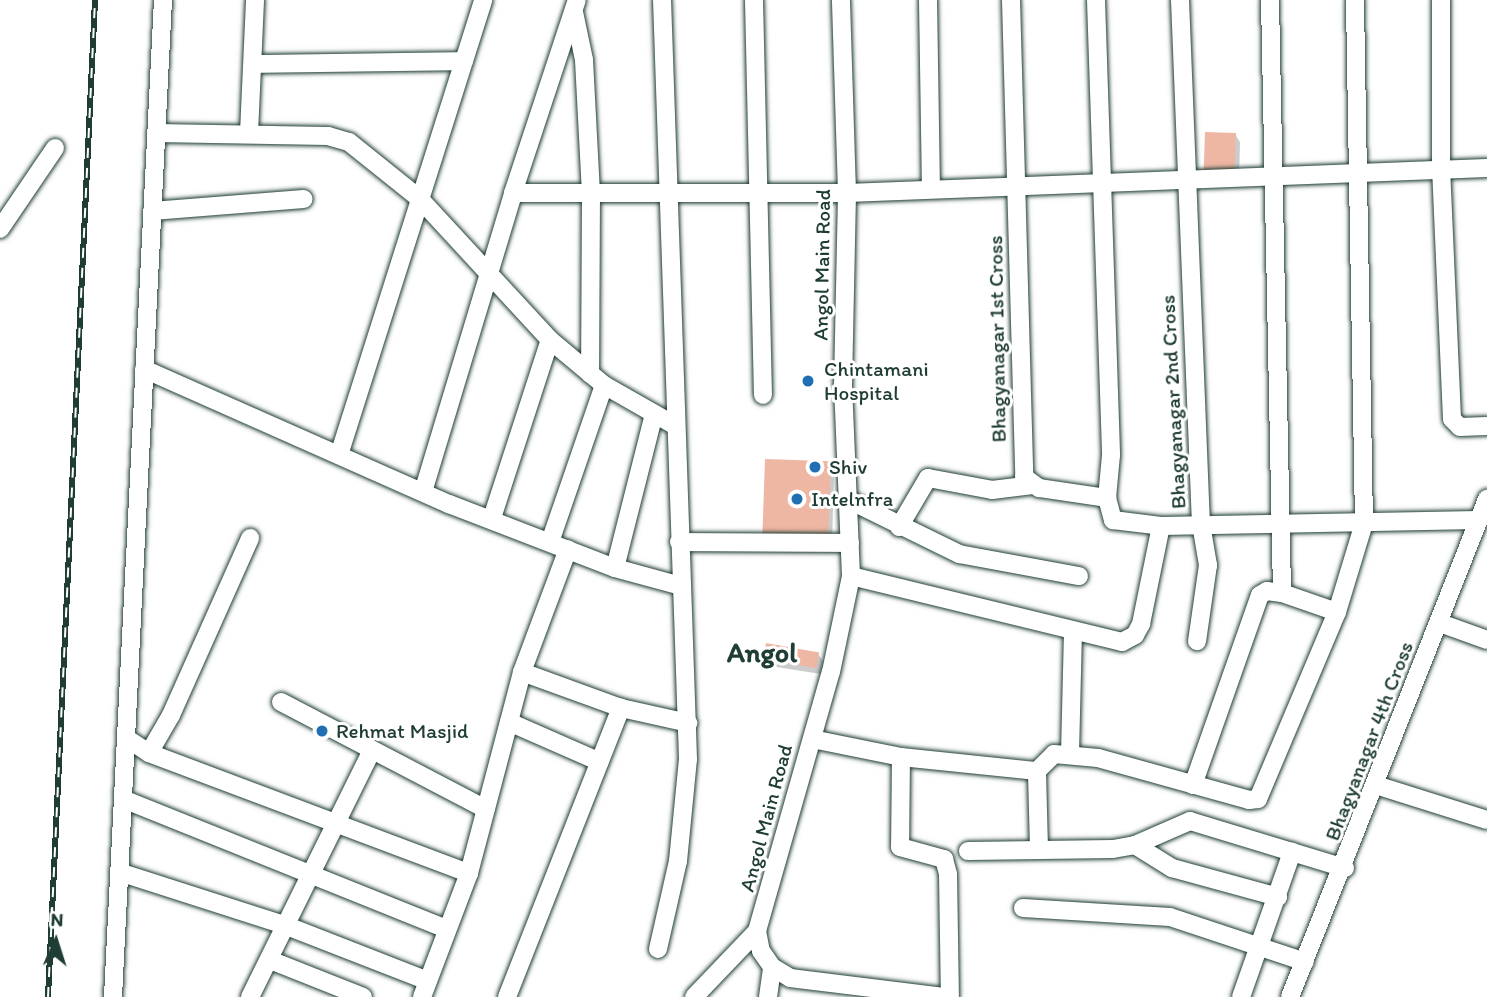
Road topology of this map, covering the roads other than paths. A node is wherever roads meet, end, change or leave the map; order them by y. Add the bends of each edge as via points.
1 (163, 0) edge
2 (255, 0) edge
3 (483, 0) edge
4 (662, 0) edge
5 (754, 0) edge
6 (841, 0) edge
7 (928, 0) edge
8 (1011, 0) edge
9 (1096, 0) edge
10 (1180, 0) edge
11 (1270, 0) edge
12 (1355, 0) edge
13 (1441, 0) edge
14 (575, 6) edge
15 (464, 61) junction
16 (253, 64) junction
17 (156, 133) junction
18 (249, 133) junction
19 (55, 148) dead end
20 (1441, 167) junction
21 (1487, 168) edge
22 (1358, 171) junction
23 (1273, 174) junction
24 (1185, 178) junction
25 (1102, 182) junction
26 (1017, 186) junction
27 (931, 189) junction
28 (513, 193) junction
29 (847, 193) junction
30 (592, 194) junction
31 (668, 194) junction
32 (759, 194) junction
33 (419, 198) junction
34 (304, 199) dead end
35 (152, 211) junction
36 (3, 217) edge
37 (488, 274) junction
38 (550, 340) junction
39 (144, 369) junction
40 (597, 379) junction
41 (763, 395) dead end
42 (654, 414) junction
43 (676, 426) junction
44 (1487, 426) edge
45 (339, 455) junction
46 (1031, 485) junction
47 (423, 492) junction
48 (1107, 498) junction
49 (1487, 499) edge
50 (849, 500) junction
51 (492, 518) junction
52 (1478, 520) junction
53 (1282, 521) junction
54 (1364, 523) junction
55 (1201, 524) junction
56 (1161, 526) junction
57 (899, 527) junction
58 (250, 538) dead end
59 (550, 542) junction
60 (679, 542) junction
61 (850, 543) junction
62 (568, 550) junction
63 (615, 568) junction
64 (851, 576) junction
65 (1079, 576) dead end
66 (681, 586) junction
67 (1282, 593) junction
68 (1337, 612) junction
69 (1440, 623) junction
70 (1073, 632) junction
71 (1487, 640) edge
72 (1197, 641) dead end
73 (522, 673) junction
74 (281, 702) dead end
75 (621, 708) junction
76 (509, 722) junction
77 (688, 723) junction
78 (126, 738) junction
79 (811, 739) junction
80 (372, 750) junction
81 (149, 753) junction
82 (1070, 754) junction
83 (901, 757) junction
84 (600, 762) junction
85 (1037, 771) junction
86 (1194, 785) junction
87 (1376, 785) junction
88 (123, 799) junction
89 (485, 809) junction
90 (1487, 820) edge
91 (332, 824) junction
92 (1135, 845) junction
93 (1039, 849) junction
94 (968, 851) dead end
95 (1292, 852) junction
96 (1345, 868) junction
97 (119, 872) junction
98 (310, 873) junction
99 (469, 873) junction
100 (1278, 897) junction
101 (1023, 908) dead end
102 (287, 926) junction
103 (447, 929) junction
104 (757, 931) junction
105 (1262, 946) junction
106 (658, 949) dead end
107 (270, 960) junction
108 (1305, 962) junction
109 (772, 968) junction
110 (425, 989) edge
111 (338, 993) edge
112 (113, 997) edge
113 (250, 997) edge
114 (363, 997) edge
115 (507, 997) edge
116 (694, 997) edge
117 (768, 997) edge
118 (937, 997) edge
119 (947, 997) edge
120 (1241, 997) edge
121 (1290, 997) edge

1 - 17 street
2 - 16 street
3 - 15 street
4 - 31 street
5 - 32 street
6 - 29 street, Angol Main Road
7 - 27 street
8 - 26 street, Bhagyanagar 1st Cross
9 - 25 street
10 - 24 street, Bhagyanagar 2nd Cross
11 - 23 street
12 - 22 street
13 - 20 street
14 - 28 street
14 - 30 street via 584,60
15 - 16 street
15 - 33 street
16 - 18 street
17 - 18 street
17 - 35 street
18 - 33 street via 328,136 349,142
19 - 36 street
20 - 21 street
20 - 22 street
20 - 44 street via 1452,418 1460,427
22 - 23 street
22 - 54 street
23 - 24 street
23 - 53 street
24 - 25 street
24 - 55 street, Bhagyanagar 2nd Cross
25 - 26 street
25 - 48 street via 1111,455
26 - 27 street
26 - 46 street, Bhagyanagar 1st Cross via 1022,468
27 - 29 street
28 - 30 street
28 - 37 street
29 - 32 street
29 - 50 street, Angol Main Road via 844,385
30 - 31 street
30 - 40 street
31 - 32 street
31 - 43 street
32 - 41 street
33 - 37 street
33 - 45 street
34 - 35 street
35 - 39 street
37 - 38 street
37 - 47 street
38 - 40 street
38 - 51 street
39 - 45 street
39 - 78 street
40 - 42 street
40 - 59 street
42 - 43 street
42 - 63 street
43 - 60 street
45 - 47 street
46 - 48 street
46 - 57 street via 992,489 928,478
47 - 51 street
48 - 56 street via 1113,520
49 - 52 street, Bhagyanagar 4th Cross
50 - 57 street
50 - 61 street, Angol Main Road
51 - 59 street
52 - 54 street, Bhagyanagar 2nd Cross
52 - 69 street, Bhagyanagar 4th Cross
53 - 54 street, Bhagyanagar 2nd Cross
53 - 55 street, Bhagyanagar 2nd Cross
53 - 67 street
54 - 68 street
55 - 56 street
55 - 72 street via 1207,587
56 - 70 street via 1135,635 1122,642
57 - 65 street via 959,554
58 - 81 street via 171,715
59 - 62 street
60 - 61 street
60 - 66 street
61 - 64 street, Angol Main Road
62 - 63 street
62 - 73 street
63 - 66 street
64 - 70 street
64 - 79 street, Angol Main Road
66 - 77 street
67 - 68 street
67 - 86 street via 1267,591 1255,603
68 - 86 street via 1261,796 1248,800
69 - 71 street
69 - 87 street, Bhagyanagar 4th Cross
70 - 82 street
73 - 75 street
73 - 76 street
74 - 80 street
75 - 77 street
75 - 84 street
76 - 84 street
76 - 89 street
77 - 106 street via 678,861
78 - 81 street
78 - 88 street
79 - 83 street
79 - 104 street, Angol Main Road
80 - 89 street
80 - 91 street
81 - 91 street
82 - 85 street via 1054,754
82 - 86 street via 1137,766
83 - 85 street
83 - 119 street via 900,847 944,859 948,874
84 - 115 street
85 - 93 street
87 - 90 street
87 - 96 street, Bhagyanagar 4th Cross
88 - 97 street
88 - 98 street
89 - 99 street
91 - 98 street
91 - 99 street
92 - 93 street
92 - 95 street via 1190,821
92 - 100 street via 1172,868
93 - 94 street
95 - 96 street
95 - 100 street
96 - 108 street, Bhagyanagar 4th Cross
97 - 102 street
97 - 112 street
98 - 102 street
98 - 103 street
99 - 103 street
100 - 105 street
101 - 105 street via 1160,915
102 - 107 street
102 - 110 street
103 - 110 street
104 - 109 street via 761,951
104 - 116 street, Angol Main Road
105 - 108 street
105 - 120 street
107 - 111 street
107 - 113 street
108 - 121 street, Bhagyanagar 4th Cross
109 - 117 street
109 - 118 street via 790,978
111 - 114 street
118 - 119 street

